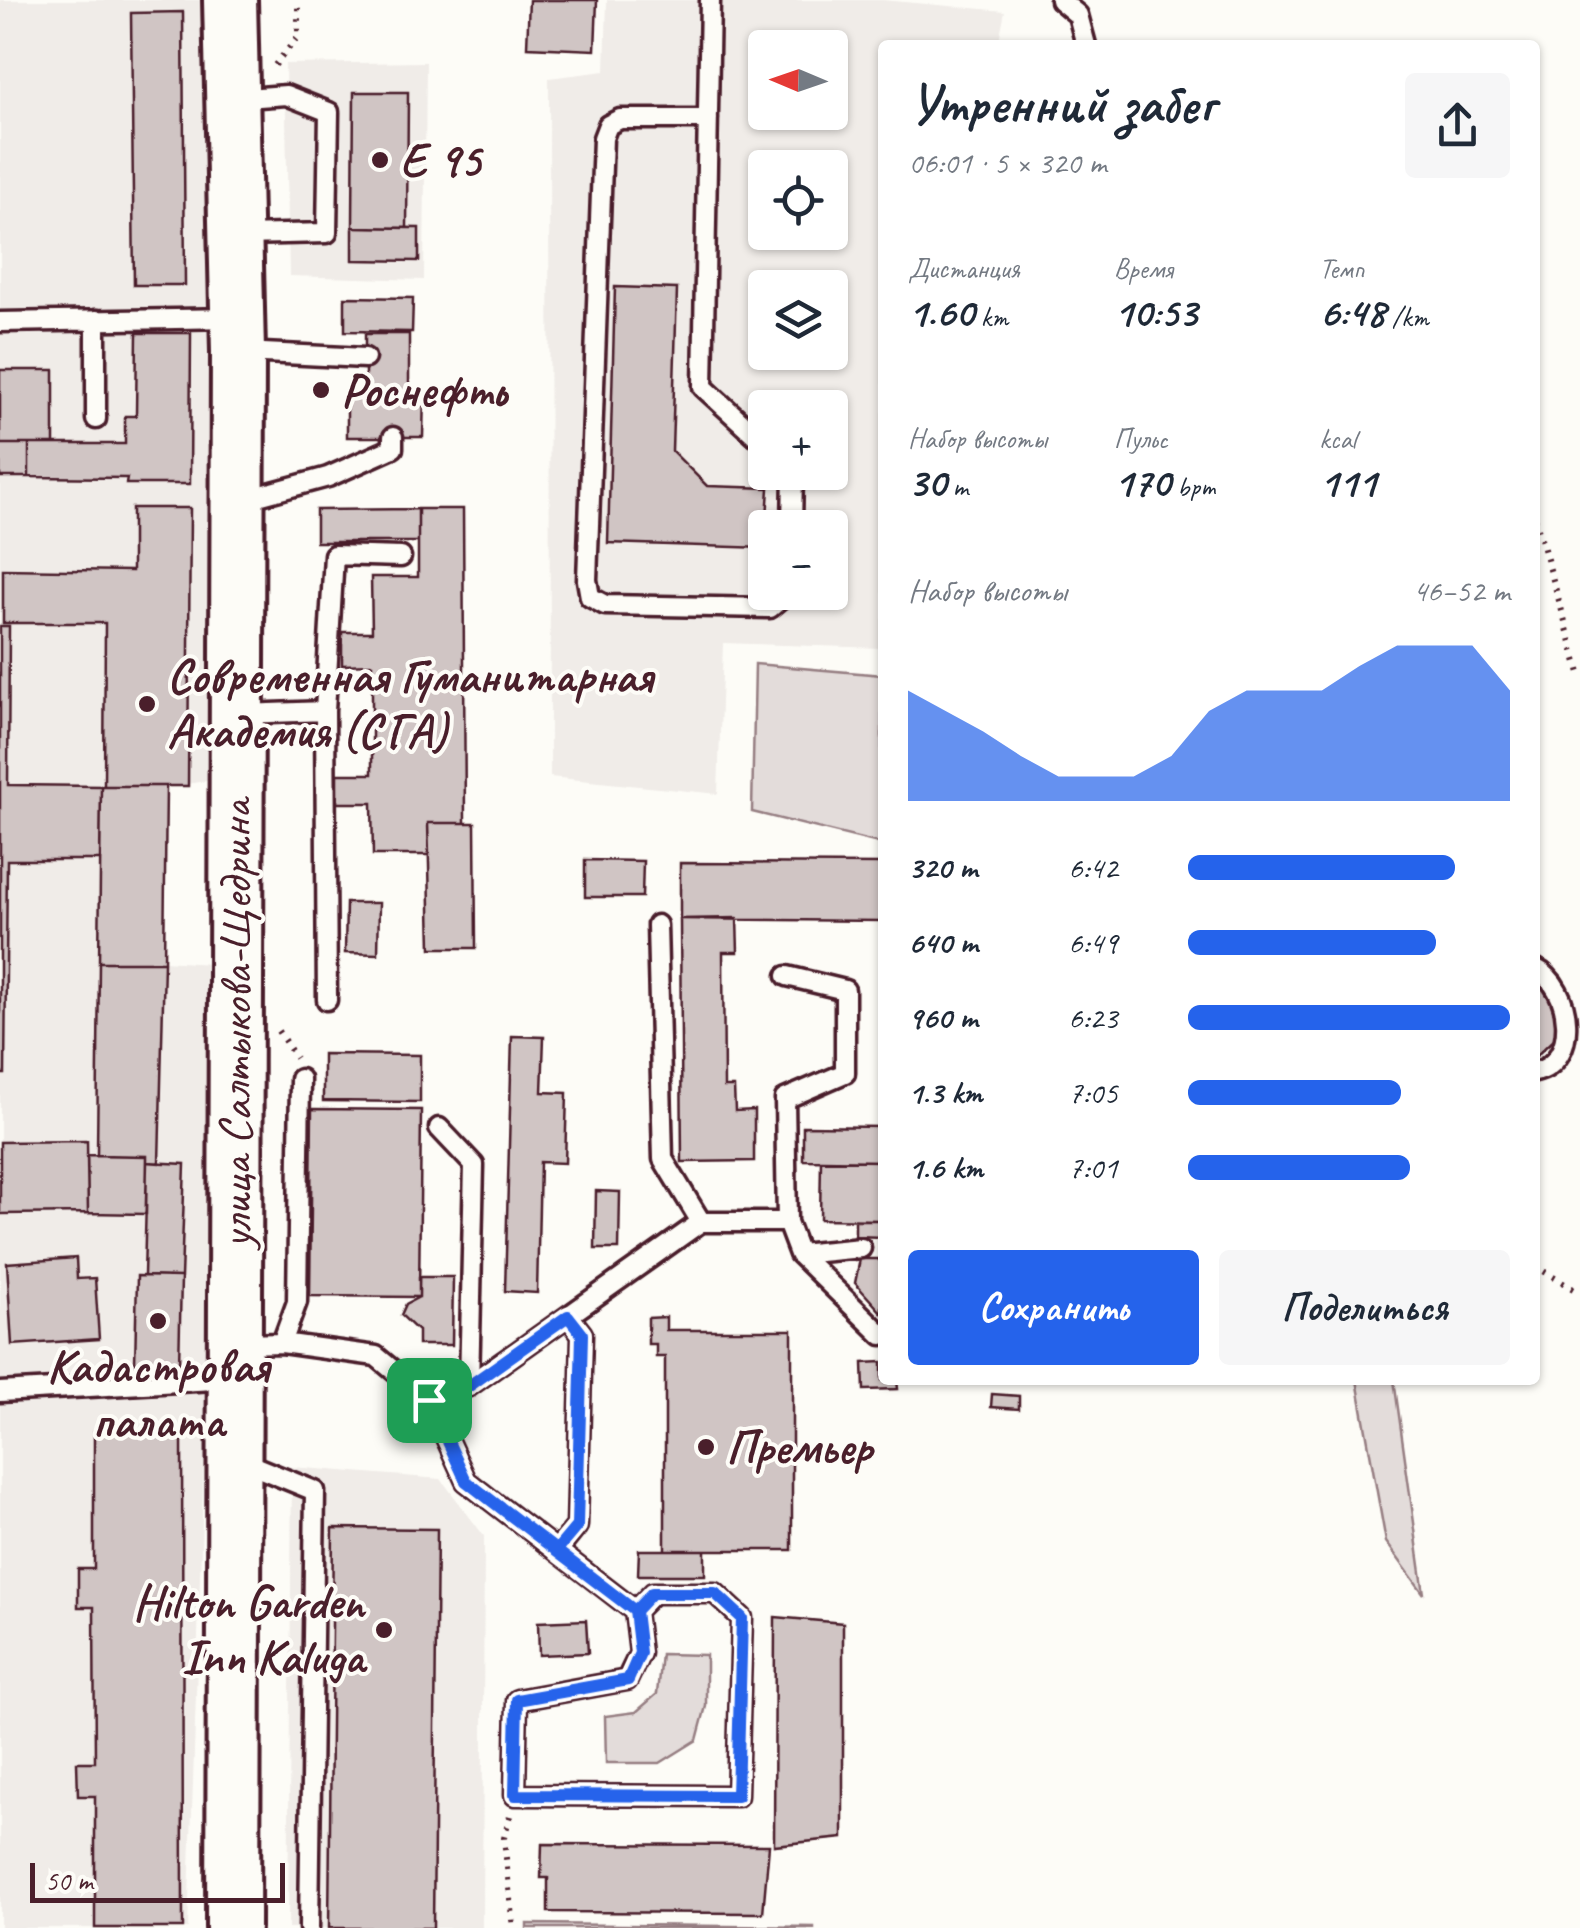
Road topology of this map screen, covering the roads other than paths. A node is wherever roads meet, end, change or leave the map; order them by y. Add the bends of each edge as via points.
1 (230, 0) edge
2 (710, 0) edge
3 (1060, 0) edge
4 (1085, 40) edge
5 (233, 99) junction
6 (708, 119) junction
7 (236, 236) junction
8 (96, 320) junction
9 (0, 322) edge
10 (238, 335) junction
11 (365, 358) dead end
12 (96, 419) dead end
13 (748, 429) edge
14 (392, 437) dead end
15 (238, 502) junction
16 (401, 557) dead end
17 (748, 608) edge
18 (325, 710) junction
19 (237, 714) junction
20 (657, 925) dead end
21 (1540, 971) edge
22 (787, 976) dead end
23 (327, 1000) dead end
24 (1540, 1071) edge
25 (300, 1080) dead end
26 (439, 1128) dead end
27 (701, 1222) junction
28 (787, 1222) junction
29 (861, 1248) dead end
30 (799, 1254) junction
31 (568, 1316) junction
32 (878, 1332) edge
33 (249, 1355) junction
34 (469, 1386) junction
35 (0, 1392) edge
36 (429, 1400) junction
37 (233, 1458) junction
38 (556, 1551) junction
39 (635, 1611) junction
40 (233, 1928) edge
41 (308, 1928) edge

1 - 5 main road, улица Салтыкова-Щедрина
2 - 6 lane
3 - 4 lane via 1078,15
5 - 7 main road, улица Салтыкова-Щедрина
5 - 7 lane via 286,96 328,112 327,233
6 - 13 lane via 703,388
6 - 17 lane via 620,119 608,124 603,138 586,580 590,597 606,605
7 - 10 main road, улица Салтыкова-Щедрина
8 - 9 lane
8 - 10 lane
8 - 12 lane
10 - 11 lane
10 - 15 main road, улица Салтыкова-Щедрина
14 - 15 lane via 393,448 328,477
15 - 19 main road, улица Салтыкова-Щедрина
16 - 18 lane via 334,554
18 - 19 lane
18 - 23 lane
19 - 33 main road, улица Салтыкова-Щедрина
20 - 27 lane via 663,1159
21 - 24 lane via 1558,984 1570,1010 1563,1053
22 - 28 lane via 845,990 845,1074 786,1099
25 - 33 lane via 297,1302
26 - 34 lane via 474,1165
27 - 28 lane
27 - 31 lane
28 - 30 lane
29 - 30 lane
30 - 32 lane
31 - 34 lane
31 - 38 lane via 582,1334 577,1526
33 - 35 lane
33 - 36 lane via 376,1356
33 - 37 main road, улица Салтыкова-Щедрина
34 - 36 lane
36 - 38 lane via 466,1481
37 - 40 main road, улица Салтыкова-Щедрина
37 - 41 lane via 315,1491
38 - 39 lane
39 - 39 lane via 640,1653 628,1680 517,1700 515,1795 737,1796 742,1618 715,1593 652,1593

